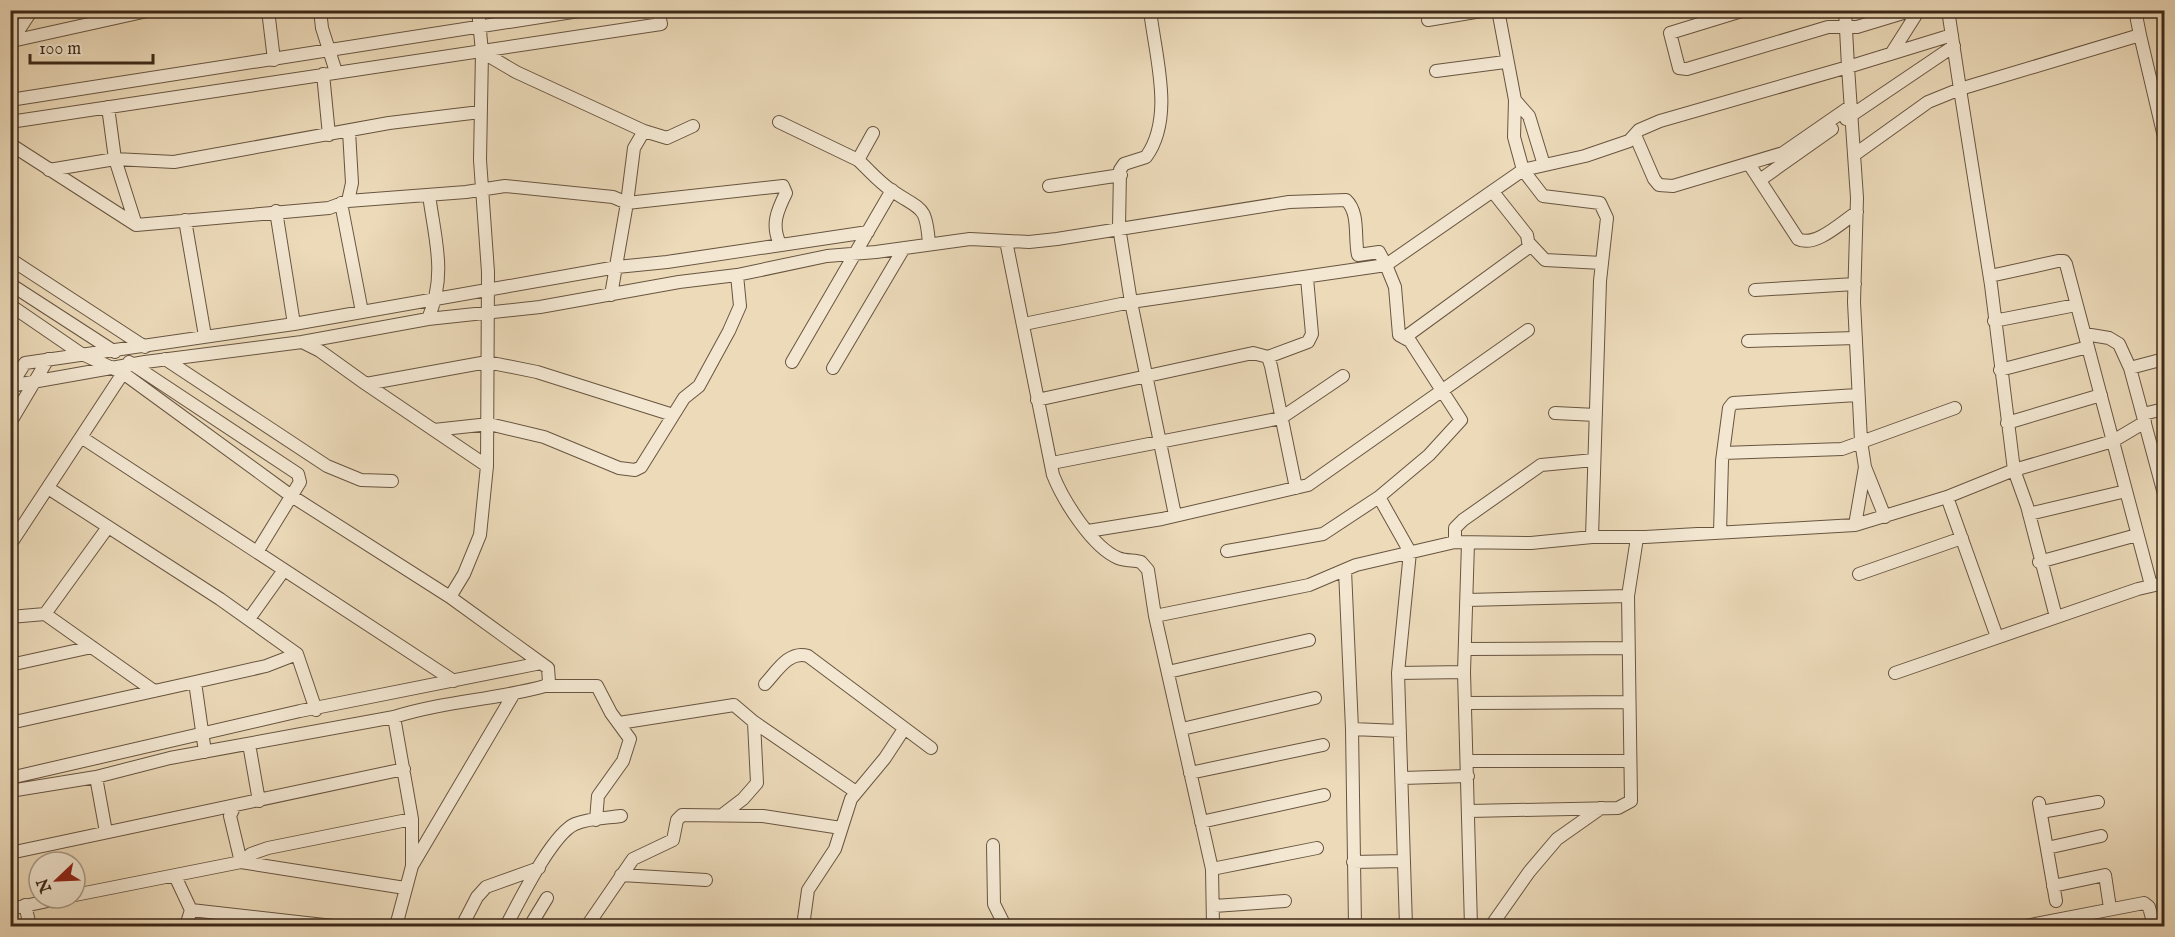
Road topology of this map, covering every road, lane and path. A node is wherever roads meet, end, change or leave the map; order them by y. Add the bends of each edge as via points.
1 (32, 10) edge
2 (152, 10) edge
3 (268, 10) edge
4 (320, 10) edge
5 (478, 10) edge
6 (585, 10) edge
7 (658, 10) edge
8 (1150, 10) edge
9 (1488, 10) edge
10 (1498, 10) edge
11 (1745, 10) edge
12 (1845, 10) edge
13 (1913, 10) edge
14 (1919, 10) edge
15 (1948, 10) edge
16 (2134, 10) edge
17 (1428, 20) dead end
18 (481, 26) junction
19 (1846, 28) junction
20 (2140, 34) junction
21 (1953, 41) junction
22 (11, 42) edge
23 (328, 51) junction
24 (482, 52) junction
25 (1891, 54) junction
26 (274, 60) junction
27 (1505, 62) junction
28 (1848, 67) junction
29 (1436, 71) dead end
30 (336, 72) junction
31 (323, 74) junction
32 (1960, 89) junction
33 (10, 100) edge
34 (1515, 100) junction
35 (108, 107) junction
36 (1851, 110) junction
37 (480, 112) junction
38 (10, 122) edge
39 (778, 122) dead end
40 (693, 126) dead end
41 (350, 131) junction
42 (644, 131) junction
43 (873, 133) dead end
44 (329, 135) junction
45 (1635, 135) junction
46 (2164, 137) edge
47 (10, 144) edge
48 (1854, 155) junction
49 (115, 159) junction
50 (858, 160) junction
51 (1749, 164) junction
52 (1544, 165) junction
53 (49, 170) junction
54 (1523, 170) junction
55 (1121, 176) junction
56 (1760, 180) junction
57 (1049, 186) dead end
58 (484, 189) junction
59 (892, 190) junction
60 (1494, 192) junction
61 (429, 195) junction
62 (345, 202) junction
63 (627, 203) junction
64 (276, 211) junction
65 (1857, 212) junction
66 (185, 220) junction
67 (136, 225) junction
68 (1119, 227) junction
69 (868, 232) junction
70 (1006, 241) junction
71 (780, 244) junction
72 (929, 244) junction
73 (1530, 244) junction
74 (904, 248) junction
75 (857, 254) junction
76 (10, 259) edge
77 (1602, 263) junction
78 (1386, 265) junction
79 (617, 267) junction
80 (737, 274) junction
81 (1990, 276) junction
82 (1307, 278) junction
83 (10, 284) edge
84 (1855, 284) junction
85 (1755, 290) dead end
86 (488, 292) junction
87 (611, 295) junction
88 (437, 298) junction
89 (1131, 302) junction
90 (10, 304) edge
91 (2076, 305) junction
92 (362, 312) junction
93 (487, 312) junction
94 (428, 319) junction
95 (1994, 321) junction
96 (294, 324) junction
97 (1024, 324) junction
98 (1528, 330) dead end
99 (2085, 334) junction
100 (205, 336) junction
101 (1404, 338) junction
102 (1856, 338) junction
103 (1748, 341) dead end
104 (302, 342) junction
105 (143, 346) junction
106 (2088, 347) junction
107 (113, 351) junction
108 (80, 353) junction
109 (1269, 357) junction
110 (48, 359) junction
111 (2164, 359) edge
112 (167, 360) junction
113 (487, 362) junction
114 (792, 362) dead end
115 (25, 363) junction
116 (133, 364) junction
117 (10, 365) edge
118 (833, 368) dead end
119 (2130, 368) junction
120 (118, 370) junction
121 (2000, 370) junction
122 (1343, 376) dead end
123 (1146, 377) junction
124 (35, 382) junction
125 (366, 384) junction
126 (11, 386) edge
127 (1442, 389) junction
128 (1857, 395) junction
129 (2101, 395) junction
130 (1037, 400) junction
131 (1955, 408) dead end
132 (2164, 409) edge
133 (1555, 413) dead end
134 (673, 415) junction
135 (1596, 415) junction
136 (1281, 418) junction
137 (2144, 418) junction
138 (10, 423) edge
139 (2007, 423) junction
140 (489, 424) junction
141 (434, 430) junction
142 (81, 436) junction
143 (1861, 441) junction
144 (2113, 441) junction
145 (1160, 444) junction
146 (1723, 453) junction
147 (1594, 460) junction
148 (1052, 463) junction
149 (487, 466) junction
150 (1865, 467) junction
151 (2014, 470) junction
152 (2162, 477) edge
153 (392, 481) dead end
154 (48, 488) junction
155 (1296, 488) junction
156 (2126, 491) junction
157 (2164, 494) edge
158 (290, 495) junction
159 (1379, 496) junction
160 (1947, 497) junction
161 (2029, 514) junction
162 (1175, 515) junction
163 (1885, 517) junction
164 (1856, 525) junction
165 (108, 527) junction
166 (1089, 531) junction
167 (1720, 533) junction
168 (2138, 535) junction
169 (1592, 537) junction
170 (1637, 537) junction
171 (1962, 538) junction
172 (1455, 542) junction
173 (1468, 543) junction
174 (10, 545) edge
175 (1227, 551) dead end
176 (256, 552) junction
177 (1410, 552) junction
178 (2040, 562) junction
179 (284, 570) junction
180 (1345, 570) junction
181 (1859, 574) dead end
182 (2164, 583) edge
183 (2151, 585) junction
184 (1628, 596) junction
185 (450, 597) junction
186 (1467, 600) junction
187 (45, 614) junction
188 (1155, 616) junction
189 (10, 617) edge
190 (2056, 617) junction
191 (249, 620) junction
192 (1997, 637) junction
193 (1309, 640) dead end
194 (92, 647) junction
195 (1628, 648) junction
196 (1465, 650) junction
197 (297, 654) junction
198 (541, 663) junction
199 (10, 665) edge
200 (1168, 672) junction
201 (1464, 672) junction
202 (1398, 673) junction
203 (1895, 673) dead end
204 (454, 681) junction
205 (195, 682) junction
206 (765, 684) dead end
207 (545, 686) junction
208 (427, 687) junction
209 (154, 691) junction
210 (513, 695) junction
211 (1315, 698) dead end
212 (1629, 702) junction
213 (1465, 703) junction
214 (430, 706) junction
215 (316, 710) junction
216 (394, 717) junction
217 (754, 722) junction
218 (10, 723) edge
219 (619, 723) junction
220 (904, 729) junction
221 (1182, 729) junction
222 (1352, 729) junction
223 (1400, 731) junction
224 (203, 734) junction
225 (249, 744) junction
226 (1323, 745) dead end
227 (930, 748) dead end
228 (205, 752) junction
229 (1468, 761) junction
230 (1629, 761) junction
231 (405, 769) junction
232 (1190, 773) junction
233 (1468, 776) junction
234 (96, 777) junction
235 (10, 778) edge
236 (1402, 778) junction
237 (10, 791) edge
238 (856, 792) junction
239 (1324, 795) dead end
240 (259, 801) junction
241 (2098, 802) dead end
242 (235, 805) junction
243 (1602, 808) junction
244 (1469, 811) junction
245 (722, 815) junction
246 (621, 816) dead end
247 (412, 819) junction
248 (596, 819) junction
249 (1202, 822) junction
250 (841, 828) junction
251 (106, 832) junction
252 (2101, 836) dead end
253 (993, 845) dead end
254 (1317, 848) dead end
255 (2047, 848) junction
256 (10, 853) edge
257 (1404, 861) junction
258 (241, 862) junction
259 (1353, 862) junction
260 (412, 866) junction
261 (539, 868) junction
262 (1212, 868) junction
263 (621, 875) junction
264 (176, 876) junction
265 (706, 880) dead end
266 (2053, 886) junction
267 (405, 888) junction
268 (87, 893) edge
269 (547, 898) dead end
270 (1285, 901) dead end
271 (2056, 901) dead end
272 (25, 905) joint
273 (1214, 906) junction
274 (2110, 908) junction
275 (10, 909) edge
276 (190, 910) junction
277 (587, 926) edge
278 (30, 927) edge
279 (186, 927) edge
280 (333, 927) edge
281 (396, 927) edge
282 (462, 927) edge
283 (506, 927) edge
284 (530, 927) edge
285 (596, 927) edge
286 (803, 927) edge
287 (1005, 927) edge
288 (1213, 927) edge
289 (1355, 927) edge
290 (1406, 927) edge
291 (1471, 927) edge
292 (1491, 927) edge
293 (2025, 927) edge
294 (2154, 927) edge

1 - 22 street
2 - 22 street
3 - 26 street
4 - 23 street
5 - 18 street
6 - 18 street
7 - 24 street via 661,24
8 - 55 street via 1160,122 1149,153 1124,164
9 - 17 street
10 - 27 street
11 - 19 street via 1670,33 1679,68 1687,69 1832,26
12 - 19 street
13 - 19 street
14 - 25 street
15 - 21 street
16 - 20 street
18 - 23 street
18 - 24 street
19 - 28 street
20 - 32 street
20 - 46 street
21 - 25 street
21 - 32 street
21 - 36 street
23 - 26 street
23 - 30 street
24 - 30 street
24 - 37 street
24 - 42 street via 516,72
25 - 28 street
26 - 33 street
27 - 29 street
27 - 34 street
28 - 36 street
28 - 45 street via 1660,121
30 - 31 street
31 - 35 street
31 - 44 street
32 - 48 street via 1928,102
32 - 81 street
34 - 52 street via 1529,116
34 - 54 street via 1514,136
35 - 38 street
35 - 49 street
36 - 48 street
36 - 51 street via 1783,153
36 - 56 street
37 - 41 street
37 - 58 street
39 - 50 street
40 - 42 street via 667,138
41 - 44 street
41 - 62 street via 352,183
42 - 63 street via 634,148
43 - 50 street
44 - 49 street via 174,162
45 - 51 street via 1654,179 1665,187
45 - 52 street via 1629,141 1585,156
47 - 53 street
48 - 65 street
49 - 53 street
49 - 67 street
50 - 59 street
51 - 56 street
52 - 54 street
53 - 67 street
54 - 60 street
54 - 77 street via 1543,196 1600,203 1607,218
55 - 57 street
55 - 68 street
56 - 65 street via 1803,242 1814,240
58 - 61 street
58 - 63 street via 505,186 613,197
58 - 86 street
59 - 69 street
59 - 72 street via 921,209 927,221
60 - 73 street
60 - 78 street
61 - 62 street
61 - 88 street via 439,270
62 - 64 street via 329,208
62 - 92 street
63 - 71 street via 783,186 786,193 774,226
63 - 79 street
64 - 66 street
64 - 96 street
65 - 84 street
66 - 67 street
66 - 100 street
68 - 70 street via 1057,239
68 - 78 street via 1289,202 1346,200 1352,206 1358,255 1379,252
68 - 89 street
69 - 71 street
69 - 75 street
70 - 72 street via 970,239
70 - 97 street
71 - 79 street
72 - 74 street
73 - 77 street via 1545,260
73 - 101 street via 1527,250
74 - 75 street
74 - 118 street
75 - 80 street
75 - 114 street
76 - 105 street
77 - 135 street
78 - 82 street
78 - 101 street via 1395,287 1399,335
79 - 86 street
79 - 87 street
80 - 87 street
80 - 134 street via 740,306 729,331 699,386 684,398
81 - 91 street via 2064,261
81 - 95 street
82 - 89 street
82 - 109 street via 1312,334 1308,342
83 - 107 street
84 - 85 street
84 - 102 street
86 - 88 street
86 - 93 street
87 - 93 street
88 - 92 street
88 - 94 street
89 - 97 street
89 - 123 street
90 - 108 street
91 - 95 street
91 - 99 street
92 - 96 street
93 - 94 street
93 - 113 street
94 - 104 street
95 - 121 street
96 - 100 street
97 - 130 street
98 - 127 street
99 - 106 street
99 - 119 street via 2119,344
100 - 105 street
101 - 127 street via 1410,341
102 - 103 street
102 - 128 street
104 - 112 street
104 - 125 street
105 - 107 street
105 - 112 street
106 - 121 street
106 - 129 street
107 - 108 street
107 - 116 street
108 - 110 street
108 - 120 street
109 - 123 street via 1253,353
109 - 136 street
110 - 115 street
110 - 124 street
111 - 119 street
112 - 116 street
112 - 153 street via 327,466 361,480
113 - 125 street
113 - 134 street via 537,372
113 - 140 street
115 - 117 street
115 - 126 street
116 - 120 street
116 - 158 street via 298,474 300,482
119 - 137 street
120 - 124 street
120 - 142 street
120 - 158 street
121 - 139 street
122 - 136 street
123 - 130 street
123 - 145 street
124 - 126 street
124 - 138 street
125 - 141 street
127 - 155 street via 1319,480
127 - 159 street via 1461,420 1429,455
128 - 143 street
128 - 146 street via 1737,401 1729,408
129 - 139 street
129 - 144 street
130 - 148 street
131 - 143 street
132 - 137 street
133 - 135 street
134 - 140 street via 645,462 635,470 618,468 544,436
135 - 147 street
136 - 145 street
136 - 155 street
137 - 144 street
137 - 152 street
139 - 151 street
140 - 141 street
140 - 149 street
141 - 149 street
142 - 154 street
142 - 176 street
143 - 146 street via 1831,451
143 - 150 street
144 - 151 street
144 - 156 street
145 - 148 street
145 - 162 street
146 - 167 street
147 - 169 street
147 - 172 street via 1537,467 1463,520 1455,528
148 - 166 street via 1059,490
149 - 185 street via 480,535
150 - 163 street
150 - 164 street
151 - 160 street
151 - 161 street
152 - 157 street
154 - 165 street
154 - 174 street
155 - 162 street
156 - 161 street
156 - 168 street
158 - 176 street
158 - 185 street
159 - 175 street via 1323,534
159 - 177 street
160 - 163 street
160 - 171 street
161 - 178 street
162 - 166 street
163 - 164 street
164 - 167 street
165 - 187 street
165 - 191 street
166 - 188 street via 1118,558 1136,560 1146,566
167 - 170 street
168 - 178 street
168 - 183 street
169 - 170 street
169 - 173 street via 1531,543
170 - 184 street
171 - 181 street
171 - 192 street
172 - 173 street
172 - 177 street
173 - 186 street
176 - 179 street
177 - 180 street
177 - 202 street
178 - 190 street
179 - 191 street
179 - 204 street
180 - 188 street via 1308,585
180 - 222 street
182 - 183 street
183 - 190 street
184 - 186 street
184 - 195 street
185 - 198 street
186 - 196 street
187 - 189 street
187 - 194 street
188 - 200 street
190 - 192 street
191 - 197 street
192 - 203 street
193 - 200 street
194 - 199 street
194 - 209 street
195 - 196 street
195 - 212 street
196 - 201 street
197 - 205 street via 267,666
197 - 215 street
198 - 204 street
198 - 207 street via 550,675
200 - 221 street
201 - 202 street
201 - 213 street
202 - 223 street
204 - 208 street
205 - 209 street
205 - 224 street
206 - 220 street via 789,658 802,654
207 - 210 street
207 - 219 street via 597,686
208 - 214 street
208 - 215 street
209 - 218 street
210 - 214 street
210 - 260 street
211 - 221 street
212 - 213 street
212 - 230 street
213 - 229 street
214 - 216 street
215 - 224 street
216 - 225 street
216 - 231 street
217 - 219 street via 734,705
217 - 238 street
217 - 245 street via 757,783
219 - 248 street via 630,743 623,761 598,796
220 - 227 street
220 - 238 street
221 - 232 street
222 - 223 street
222 - 259 street
223 - 236 street
224 - 228 street
224 - 235 street
225 - 228 street
225 - 240 street
226 - 232 street
228 - 234 street
229 - 230 street
229 - 233 street
230 - 243 street via 1630,801 1618,808
231 - 240 street
231 - 247 street
232 - 249 street
233 - 236 street
233 - 244 street
234 - 237 street
234 - 251 street
236 - 257 street
238 - 250 street
239 - 249 street
240 - 242 street
241 - 255 street via 2040,808
242 - 251 street
242 - 258 street via 230,816
243 - 244 street
243 - 292 street via 1557,839
244 - 291 street
245 - 250 street via 763,816
245 - 263 street via 682,815 673,840 633,859
246 - 248 street
247 - 258 street via 268,848
247 - 260 street
248 - 261 street via 566,830
249 - 262 street
250 - 286 street via 835,849 808,890
251 - 256 street
252 - 255 street
253 - 287 street via 994,904
254 - 262 street
255 - 266 street
257 - 259 street
257 - 290 street
258 - 264 street
258 - 267 street
259 - 289 street
260 - 267 street
261 - 282 street via 486,887
261 - 283 street
262 - 273 street
263 - 265 street
263 - 277 street
264 - 268 street
264 - 276 street
266 - 271 street
266 - 274 street via 2105,875
267 - 281 street
269 - 284 street
270 - 273 street
272 - 275 street
272 - 278 street
273 - 288 street
274 - 293 street
274 - 294 street via 2144,903 2149,907
276 - 279 street
276 - 280 street
277 - 285 street

